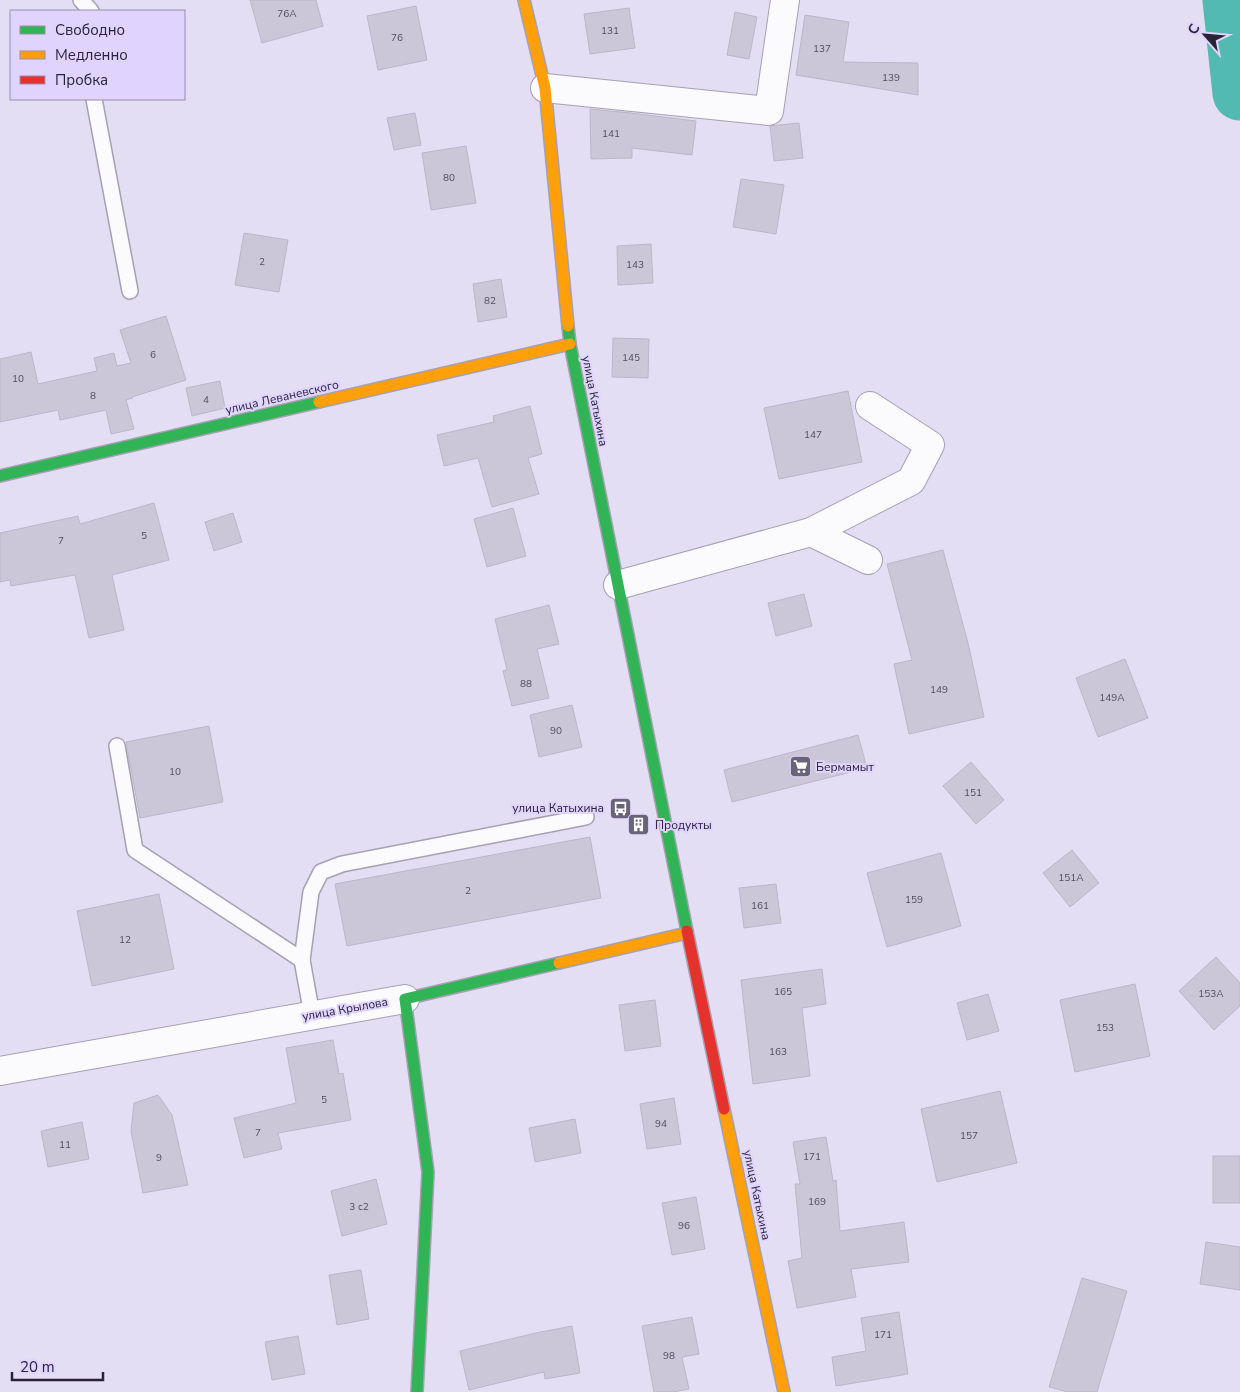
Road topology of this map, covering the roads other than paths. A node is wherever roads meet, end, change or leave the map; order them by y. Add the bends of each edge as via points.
1 (81, 0) edge
2 (524, 0) edge
3 (785, 0) edge
4 (90, 10) edge
5 (545, 88) junction
6 (94, 100) edge
7 (130, 290) dead end
8 (570, 344) junction
9 (870, 406) dead end
10 (0, 476) edge
11 (811, 532) junction
12 (868, 560) dead end
13 (618, 585) junction
14 (117, 746) dead end
15 (586, 817) dead end
16 (687, 933) junction
17 (302, 960) junction
18 (405, 999) junction
19 (312, 1015) junction
20 (0, 1071) edge
21 (417, 1392) edge
22 (784, 1392) edge

1 - 4 lane
2 - 5 street, улица Катыхина
3 - 5 street via 769,111
5 - 8 street, улица Катыхина
6 - 7 lane
8 - 10 street, улица Леваневского
8 - 13 street, улица Катыхина
9 - 11 street via 930,445 911,481
11 - 12 street
11 - 13 street
13 - 16 street, улица Катыхина
14 - 17 lane via 135,850
15 - 17 lane via 342,864 321,872 311,892
16 - 18 street, улица Крылова
16 - 22 street, улица Катыхина
17 - 19 lane
18 - 19 street, улица Крылова
18 - 21 street via 428,1172
19 - 20 street, улица Крылова

